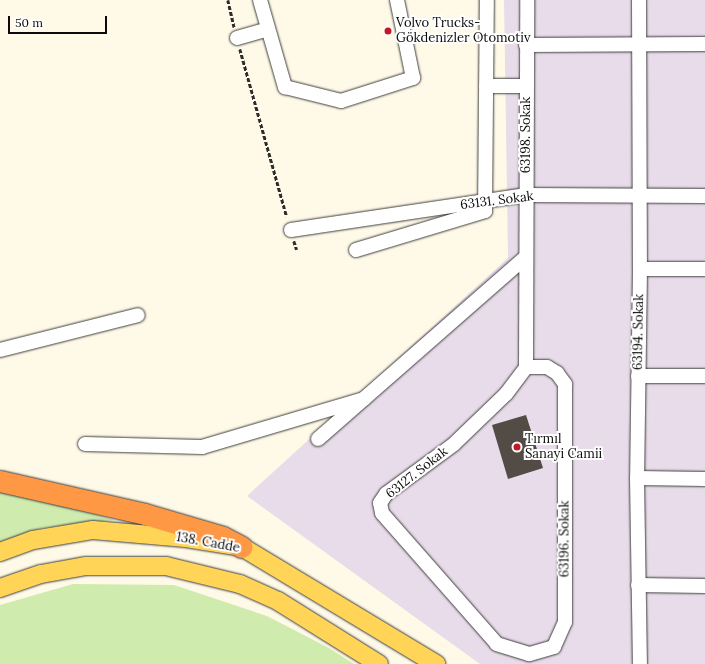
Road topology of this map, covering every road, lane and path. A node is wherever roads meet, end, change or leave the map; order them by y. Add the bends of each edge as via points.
1 (228, 0) edge
2 (260, 0) edge
3 (397, 0) edge
4 (487, 0) edge
5 (528, 0) edge
6 (638, 0) edge
7 (268, 28) junction
8 (237, 38) junction
9 (638, 44) junction
10 (705, 44) edge
11 (526, 45) junction
12 (486, 86) junction
13 (526, 86) junction
14 (526, 195) junction
15 (639, 196) junction
16 (705, 196) edge
17 (485, 201) junction
18 (291, 230) junction
19 (297, 250) dead end
20 (356, 250) dead end
21 (526, 257) junction
22 (640, 268) junction
23 (705, 269) edge
24 (138, 315) dead end
25 (0, 350) edge
26 (526, 366) junction
27 (638, 376) junction
28 (705, 376) edge
29 (364, 399) junction
30 (318, 439) dead end
31 (85, 444) dead end
32 (637, 478) junction
33 (705, 478) edge
34 (0, 481) edge
35 (242, 547) junction
36 (0, 552) edge
37 (638, 585) junction
38 (705, 586) edge
39 (0, 588) edge
40 (478, 620) joint
41 (379, 664) edge
42 (436, 664) edge
43 (640, 664) edge

1 - 8 path
2 - 7 street
3 - 7 street via 413,78 341,101 285,87
4 - 12 street
5 - 11 street, 63198. Sokak
6 - 9 street, 63194. Sokak
7 - 8 street
8 - 18 path
9 - 10 street
9 - 11 street
9 - 15 street, 63194. Sokak
11 - 13 street, 63198. Sokak
12 - 13 street
12 - 17 street
13 - 14 street, 63198. Sokak
14 - 15 street, 63131. Sokak
14 - 17 street, 63131. Sokak
14 - 21 street, 63198. Sokak
15 - 16 street, 63131. Sokak
15 - 22 street, 63194. Sokak
17 - 18 street, 63131. Sokak
17 - 20 street via 485,211
18 - 19 path
21 - 26 street, 63198. Sokak
21 - 29 street
22 - 23 street
22 - 27 street, 63194. Sokak
24 - 25 street
26 - 40 street, 63127. Sokak via 506,394 454,444 386,494 380,503 382,513
26 - 40 street, 63196. Sokak via 547,367 557,373 565,384 565,622 554,647 529,654 497,644
27 - 28 street
27 - 32 street, 63194. Sokak
29 - 30 street
29 - 31 street via 202,448
32 - 33 street
32 - 37 street, 63194. Sokak
34 - 35 highway via 145,514 222,537
35 - 36 main road, 138. Cadde via 186,538 93,530 33,540
35 - 42 main road, 138. Cadde
37 - 38 street
37 - 43 street, 63194. Sokak
39 - 41 main road via 41,574 86,566 166,566 240,584 278,601

